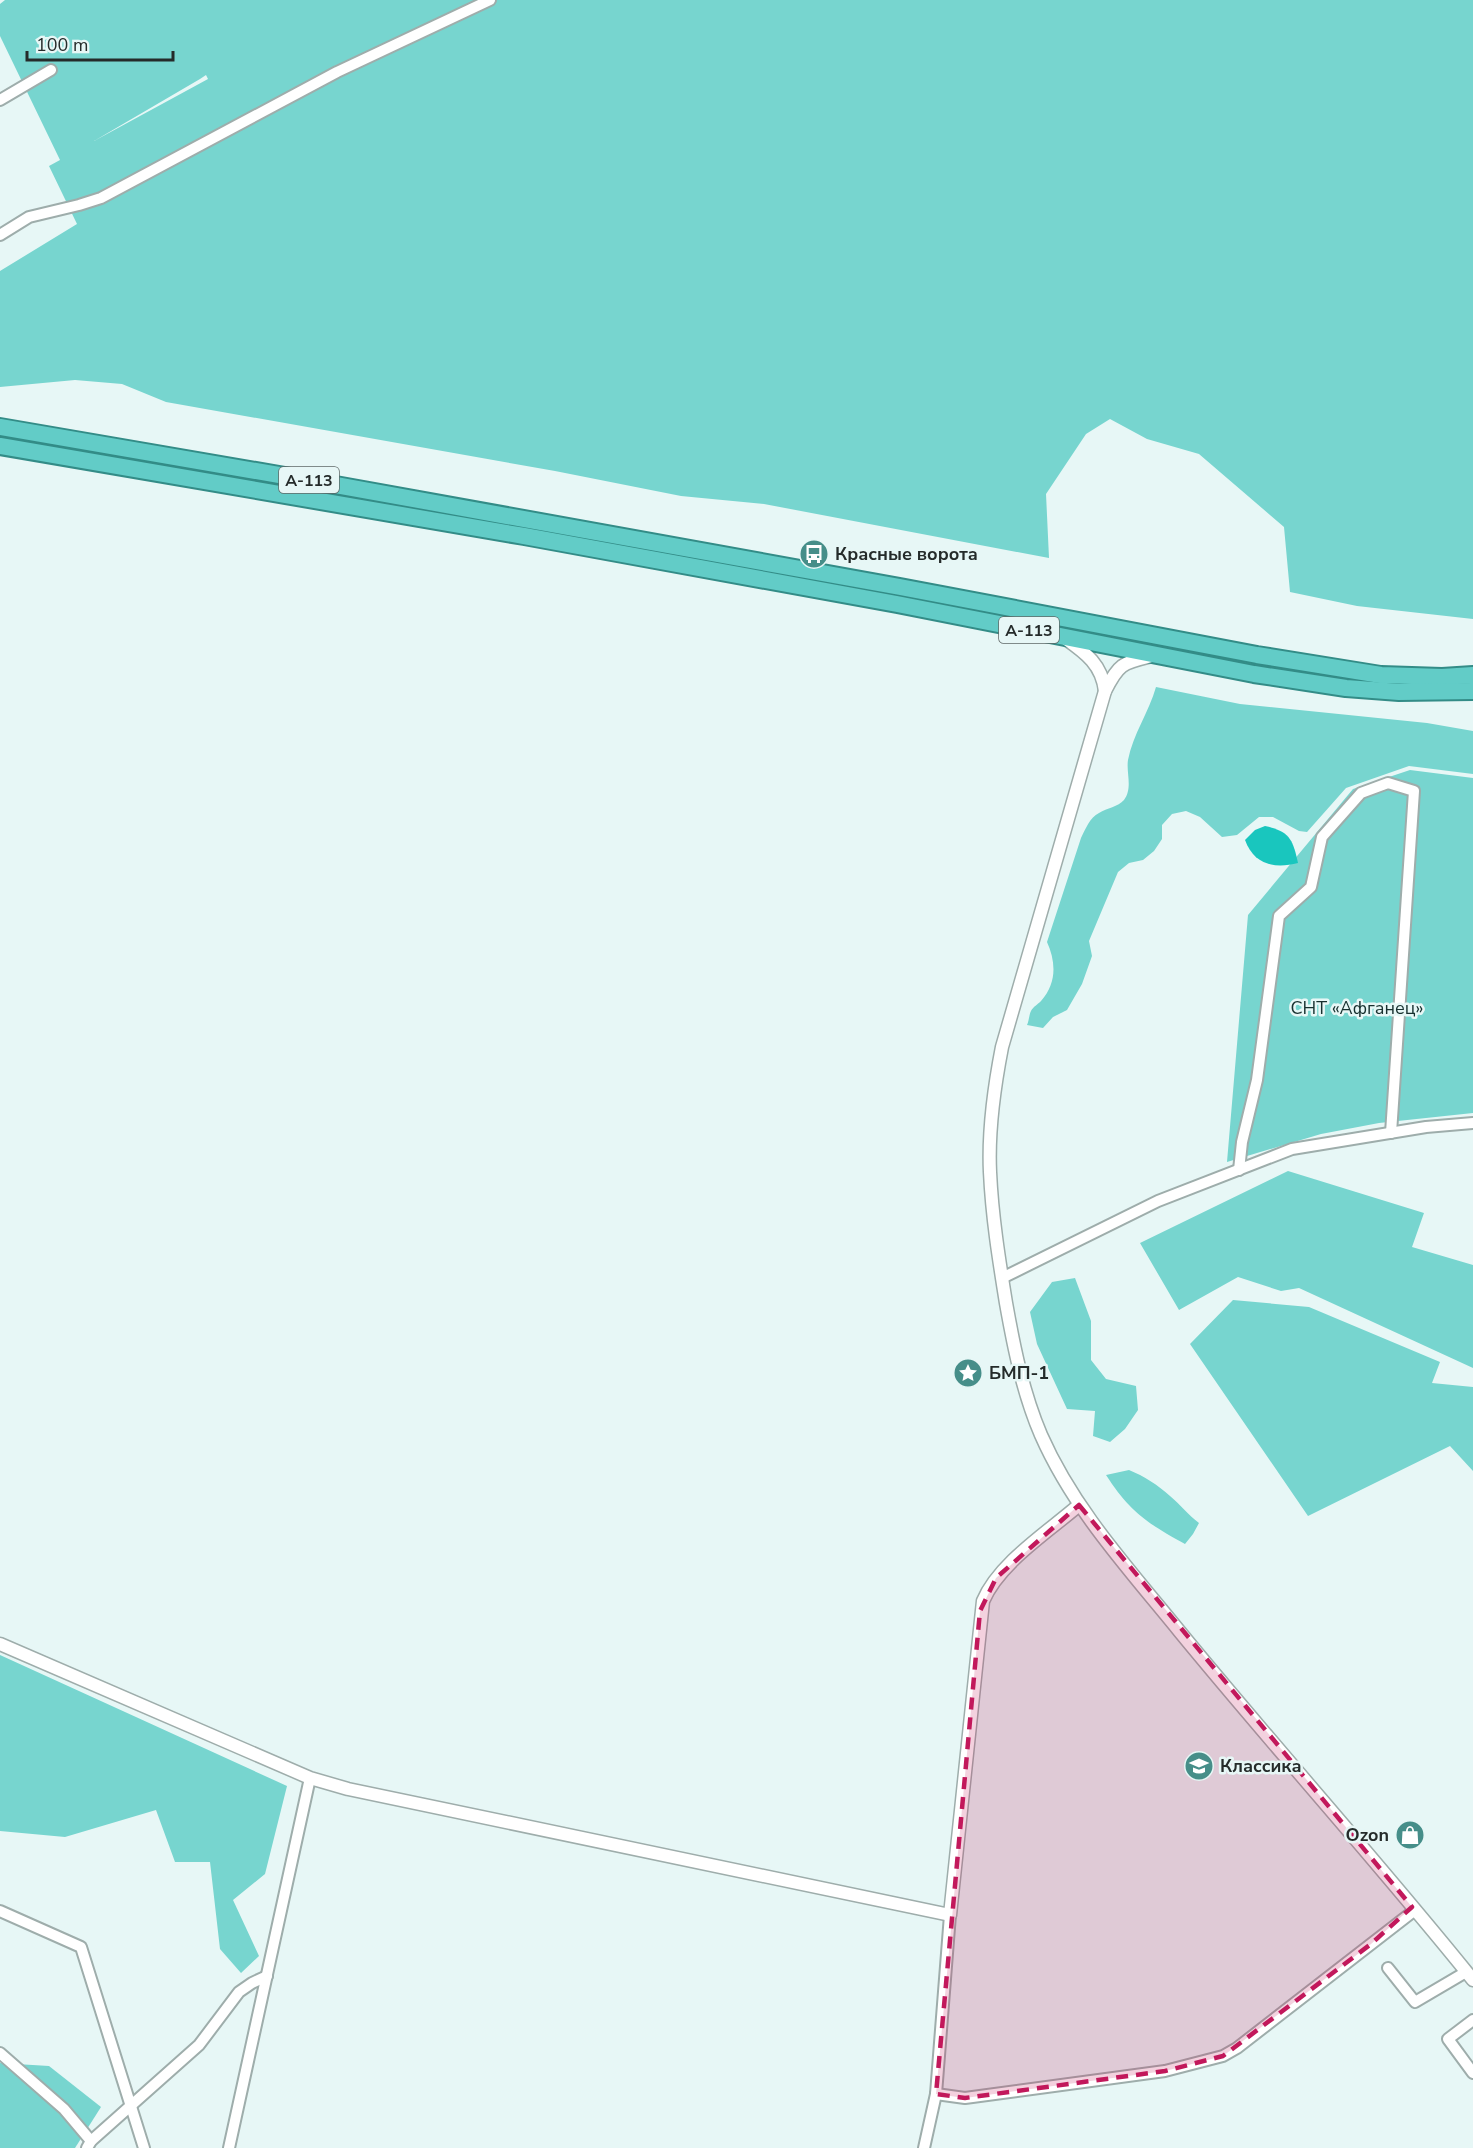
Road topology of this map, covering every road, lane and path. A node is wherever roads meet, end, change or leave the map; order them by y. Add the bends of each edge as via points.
1 (490, 0) edge
2 (51, 70) dead end
3 (0, 100) edge
4 (0, 235) edge
5 (0, 427) edge
6 (2, 447) edge
7 (1064, 637) junction
8 (1156, 655) junction
9 (1473, 675) edge
10 (1105, 691) junction
11 (1473, 691) edge
12 (1473, 1123) edge
13 (1390, 1133) junction
14 (1239, 1170) junction
15 (1002, 1278) junction
16 (1079, 1505) junction
17 (0, 1644) edge
18 (310, 1778) junction
19 (1414, 1910) junction
20 (0, 1911) edge
21 (951, 1915) junction
22 (1388, 1968) dead end
23 (267, 1976) junction
24 (1470, 1976) edge
25 (1473, 2020) edge
26 (0, 2053) edge
27 (1473, 2073) edge
28 (936, 2094) junction
29 (130, 2107) junction
30 (89, 2145) edge
31 (144, 2148) edge
32 (229, 2148) edge
33 (924, 2148) edge

1 - 4 street via 337,72 101,198 29,217
2 - 3 street
5 - 9 highway, А-113 via 381,493 1257,655 1381,675
6 - 7 highway, А-113 via 524,536
7 - 8 highway, А-113
7 - 10 street via 1094,661
8 - 10 street via 1118,668
8 - 11 highway, А-113 via 1346,688
10 - 15 street via 998,1067 990,1170
12 - 13 street
13 - 14 street via 1292,1149
13 - 14 street via 1414,791 1388,783 1361,793 1322,837 1311,887 1279,916 1257,1080
14 - 15 street via 1158,1201
15 - 16 street via 1029,1402 1042,1437
16 - 19 street
16 - 21 street via 1003,1570 983,1601
17 - 18 street
18 - 21 street
18 - 23 street
19 - 24 street
19 - 28 street via 1223,2056 1166,2071 965,2098
20 - 29 street via 81,1947
21 - 28 street
22 - 24 street via 1415,2002
23 - 29 street via 239,1992 198,2045
23 - 32 street
25 - 27 street via 1448,2038
26 - 30 street via 64,2109
28 - 33 street
29 - 30 street
29 - 31 street

